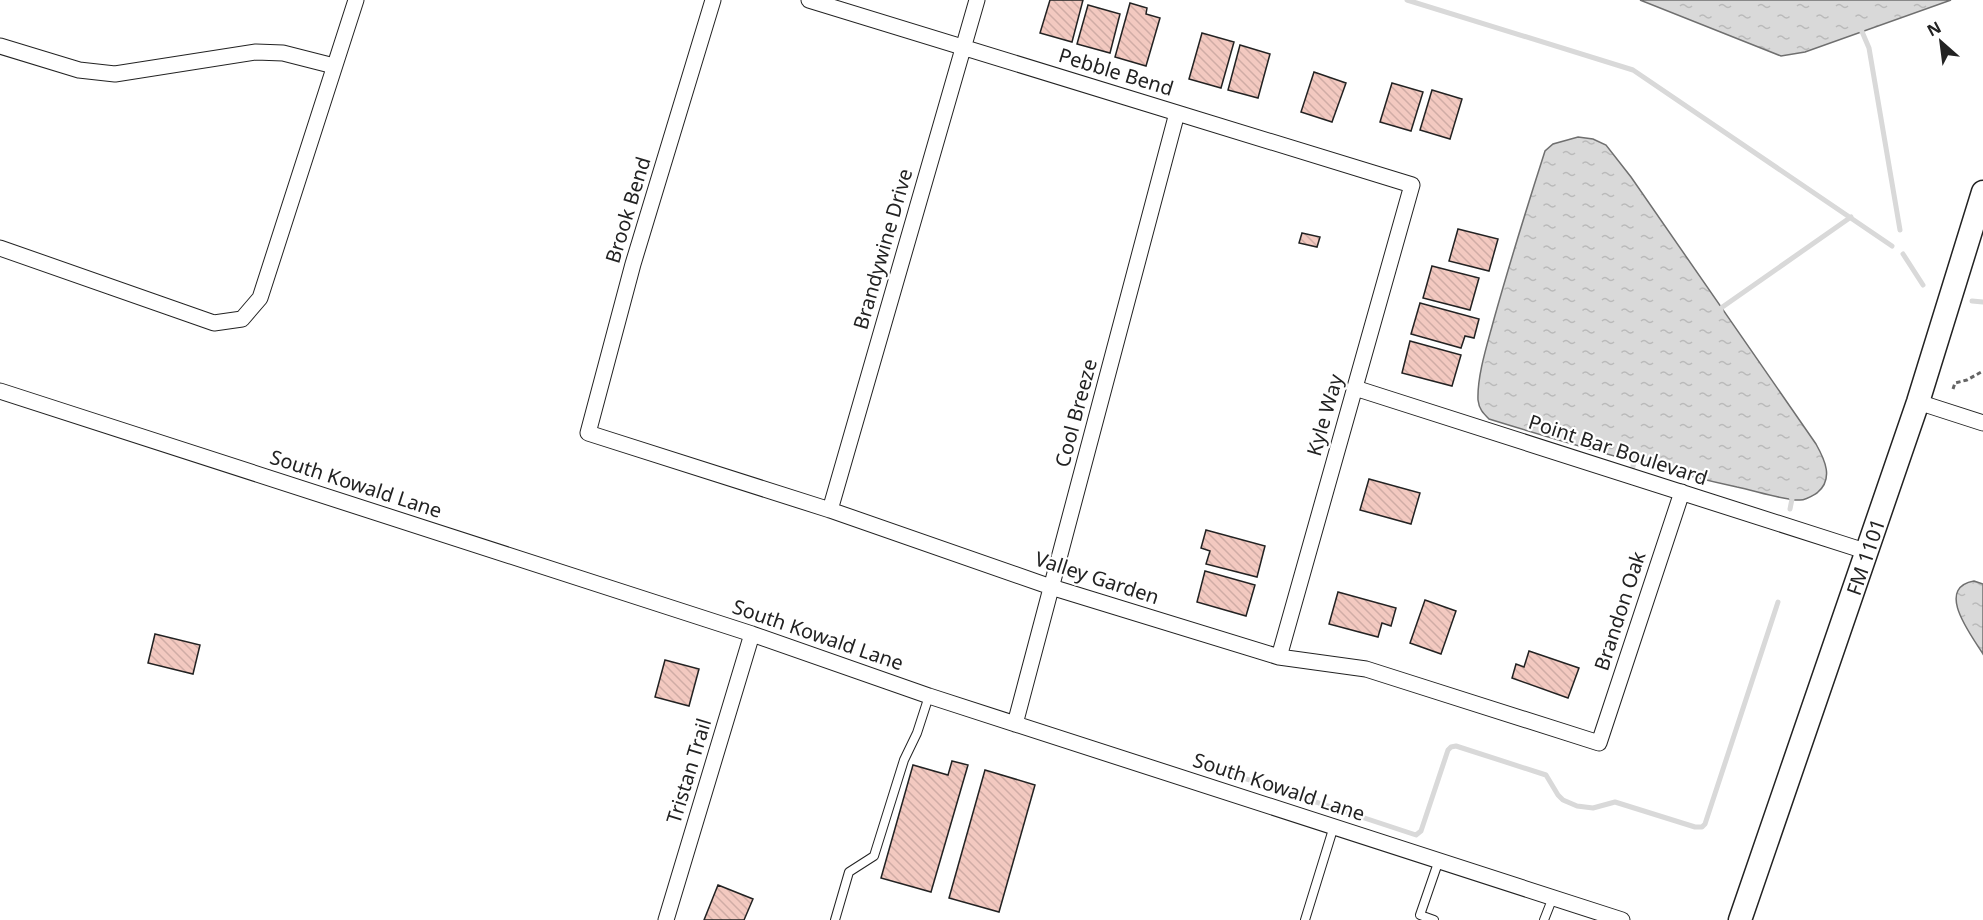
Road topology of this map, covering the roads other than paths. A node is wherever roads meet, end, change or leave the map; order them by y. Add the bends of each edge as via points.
1 (356, 0) edge
2 (713, 0) edge
3 (809, 0) edge
4 (977, 0) edge
5 (0, 46) edge
6 (964, 47) junction
7 (334, 66) junction
8 (1177, 113) junction
9 (1412, 185) joint
10 (1983, 192) edge
11 (0, 248) edge
12 (1355, 388) junction
13 (0, 391) edge
14 (1918, 402) junction
15 (1983, 423) edge
16 (588, 433) joint
17 (1682, 492) junction
18 (830, 510) junction
19 (1868, 552) junction
20 (1051, 586) junction
21 (752, 634) junction
22 (1279, 657) junction
23 (929, 696) junction
24 (1015, 724) junction
25 (1599, 743) joint
26 (1334, 826) junction
27 (1439, 860) junction
28 (1553, 897) junction
29 (666, 920) edge
30 (835, 920) edge
31 (1305, 920) edge
32 (1434, 920) edge
33 (1544, 920) edge
34 (1622, 920) edge
35 (1740, 920) edge

1 - 7 street
2 - 16 street, Brook Bend via 633,264
3 - 6 street, Pebble Bend
4 - 6 street, Brandywine Drive
5 - 7 street via 79,70 115,74 255,52 282,53
6 - 8 street, Pebble Bend
6 - 18 street, Brandywine Drive
7 - 11 street via 260,298 242,319 214,323
8 - 9 street, Pebble Bend
8 - 20 street, Cool Breeze
9 - 12 street, Kyle Way
10 - 14 main road, FM 1101 / FM 1101
12 - 17 street, Point Bar Boulevard
12 - 22 street, Kyle Way
13 - 21 street, South Kowald Lane
14 - 15 street
14 - 19 main road, FM 1101 / FM 1101
16 - 18 street, Valley Garden
17 - 19 street, Point Bar Boulevard
17 - 25 street, Brandon Oak
18 - 20 street, Valley Garden
19 - 35 main road, FM 1101 / FM 1101
20 - 22 street, Valley Garden
20 - 24 street, Cool Breeze
21 - 23 street, South Kowald Lane
21 - 29 street, Tristan Trail
22 - 25 street, Valley Garden via 1366,669
23 - 24 street, South Kowald Lane
23 - 30 lane via 874,856 849,872
24 - 26 street, South Kowald Lane
26 - 27 street, South Kowald Lane
26 - 31 lane
27 - 28 street, South Kowald Lane
27 - 32 lane via 1420,915
28 - 33 lane
28 - 34 street, South Kowald Lane

